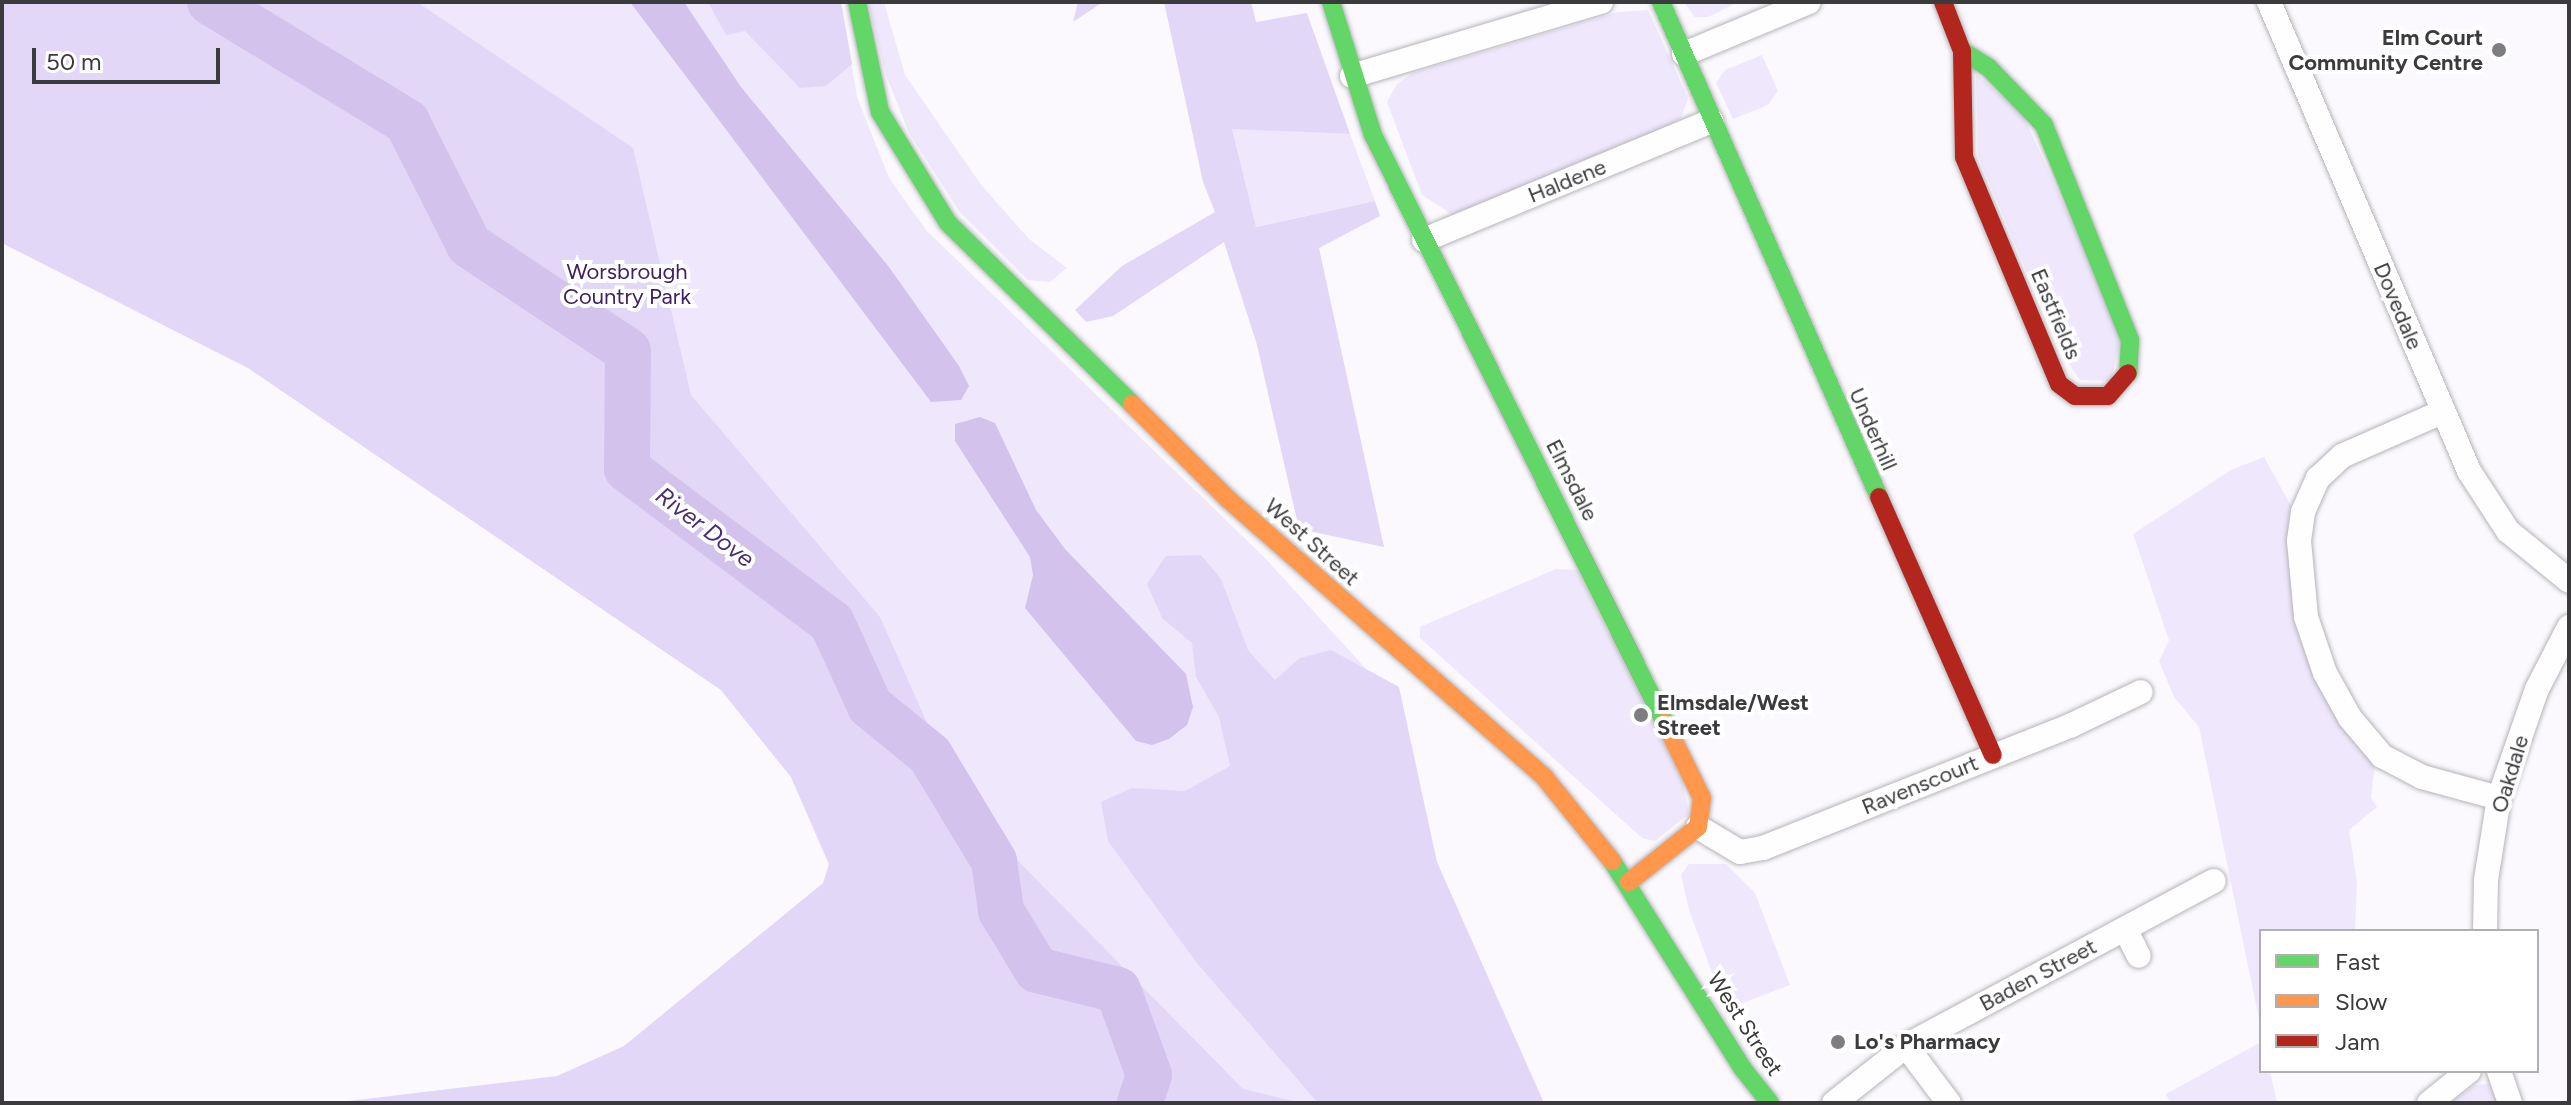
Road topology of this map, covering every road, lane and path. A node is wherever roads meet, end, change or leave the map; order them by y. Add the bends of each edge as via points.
1 (857, 2) edge
2 (1331, 2) edge
3 (1601, 2) edge
4 (1661, 2) edge
5 (1809, 2) edge
6 (1943, 2) edge
7 (2269, 2) edge
8 (1962, 51) junction
9 (1684, 54) junction
10 (1352, 76) junction
11 (1711, 121) junction
12 (1424, 240) junction
13 (2442, 412) junction
14 (2569, 581) edge
15 (2569, 627) edge
16 (2141, 692) dead end
17 (1993, 755) junction
18 (2499, 798) junction
19 (1698, 827) junction
20 (2214, 881) dead end
21 (1629, 882) junction
22 (2125, 929) junction
23 (2485, 929) edge
24 (2139, 956) dead end
25 (1906, 1046) junction
26 (2466, 1073) edge
27 (2500, 1073) edge
28 (1770, 1103) edge
29 (1834, 1103) edge
30 (1949, 1103) edge
31 (2429, 1103) edge
32 (2510, 1103) edge

1 - 21 street, West Street via 880,112 948,223 1252,522 1545,778
2 - 10 street, Elmsdale
3 - 10 street
4 - 9 street, Underhill
5 - 9 street
6 - 8 street, Eastfields
7 - 13 street, Dovedale
8 - 8 street, Eastfields via 1989,68 2044,125 2130,340 2130,367 2123,384 2108,396 2075,396 2059,384 1964,157
9 - 11 street, Underhill
10 - 12 street, Elmsdale via 1373,135
11 - 12 street, Haldene
11 - 17 street, Underhill
12 - 19 street, Elmsdale via 1702,798
13 - 14 street, Dovedale via 2469,471 2508,531
13 - 18 street via 2342,456 2318,478 2303,512 2299,541 2306,617 2337,696 2382,756 2422,777
15 - 18 street, Oakdale via 2537,689
16 - 17 street, Ravenscourt
17 - 19 street, Ravenscourt via 1763,848 1740,852
18 - 23 street, Oakdale via 2486,880
19 - 21 street
20 - 22 street, Baden Street
21 - 28 street, West Street via 1743,1069
22 - 24 street
22 - 25 street, Baden Street
25 - 29 street, Baden Street
25 - 30 street
26 - 31 street
27 - 32 street

